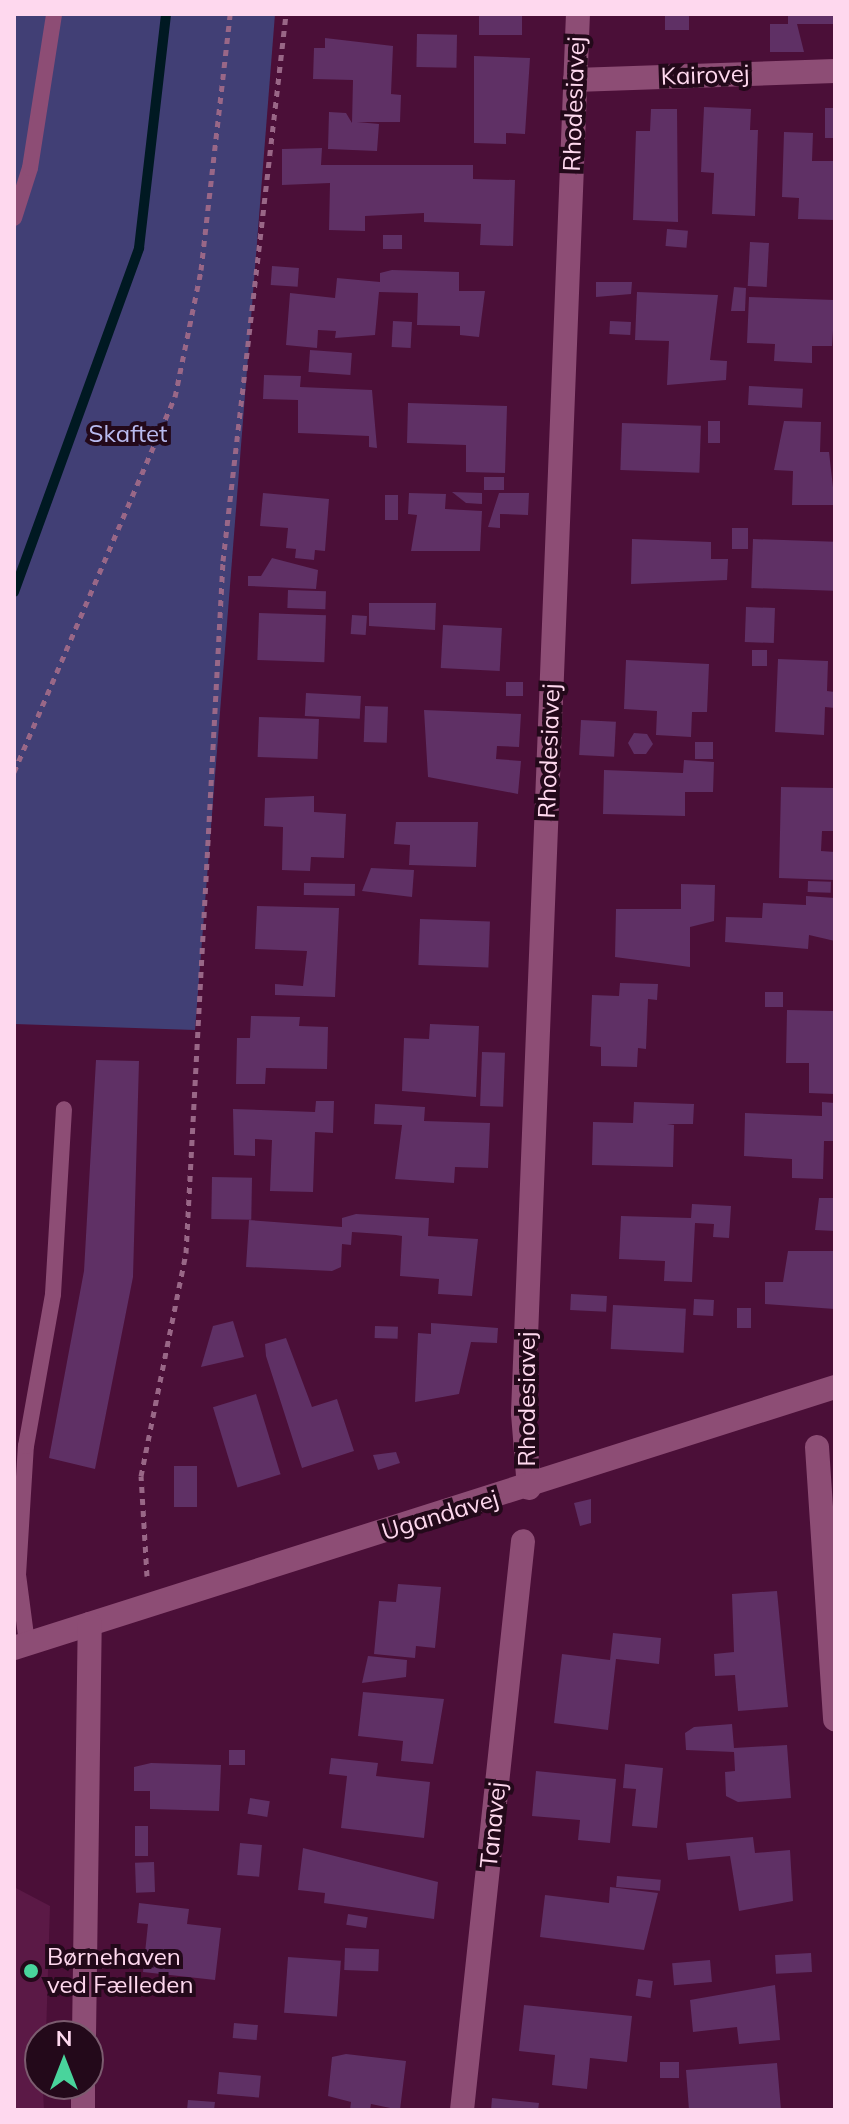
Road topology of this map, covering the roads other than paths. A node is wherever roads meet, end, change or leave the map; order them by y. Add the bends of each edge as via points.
1 (54, 14) edge
2 (578, 14) edge
3 (835, 71) edge
4 (575, 80) junction
5 (14, 218) edge
6 (64, 1109) dead end
7 (835, 1387) edge
8 (817, 1447) dead end
9 (529, 1488) junction
10 (523, 1541) dead end
11 (90, 1624) junction
12 (21, 1646) edge
13 (835, 1719) edge
14 (84, 2020) edge
15 (462, 2110) edge

1 - 5 lane via 30,168
2 - 4 street, Rhodesiavej
3 - 4 street, Kairovej
4 - 9 street, Rhodesiavej via 523,1413
6 - 12 lane via 53,1294 25,1461 18,1575
7 - 9 street, Ugandavej
8 - 13 street
9 - 11 street, Ugandavej
10 - 15 street, Tanavej
11 - 12 street, Ugandavej
11 - 14 street

